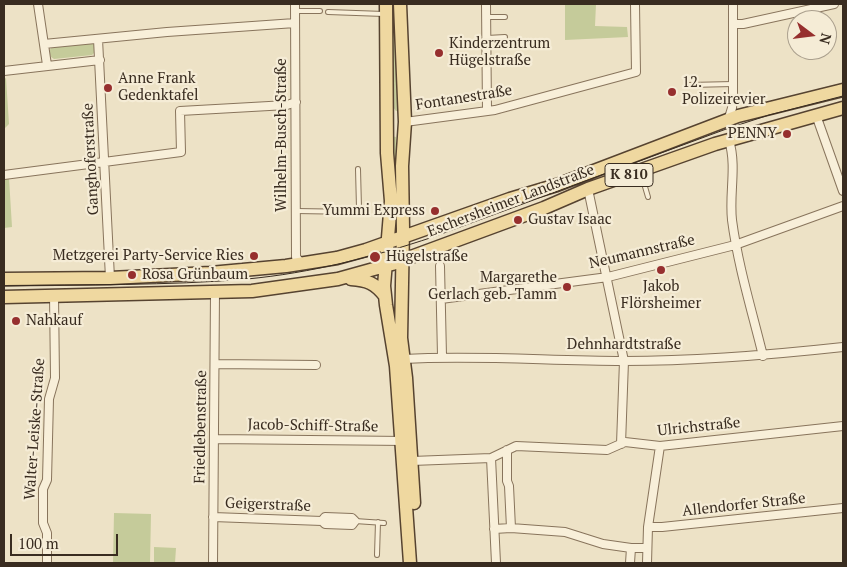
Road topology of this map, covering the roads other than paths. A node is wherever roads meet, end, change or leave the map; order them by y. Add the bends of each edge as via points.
1 (38, 4) edge
2 (400, 4) edge
3 (486, 4) edge
4 (635, 4) edge
5 (733, 4) edge
6 (834, 4) edge
7 (295, 8) edge
8 (386, 9) edge
9 (320, 11) dead end
10 (328, 12) dead end
11 (486, 17) junction
12 (504, 17) dead end
13 (294, 23) junction
14 (733, 24) junction
15 (505, 37) dead end
16 (486, 38) junction
17 (98, 39) junction
18 (44, 44) junction
19 (100, 60) junction
20 (47, 65) junction
21 (4, 71) edge
22 (733, 84) junction
23 (689, 85) dead end
24 (843, 90) edge
25 (733, 97) junction
26 (296, 102) junction
27 (388, 105) junction
28 (843, 108) edge
29 (487, 111) junction
30 (750, 113) junction
31 (816, 115) junction
32 (728, 121) junction
33 (405, 122) junction
34 (387, 134) junction
35 (729, 140) junction
36 (403, 141) junction
37 (104, 162) junction
38 (358, 169) dead end
39 (640, 171) junction
40 (4, 175) edge
41 (588, 189) junction
42 (843, 191) edge
43 (648, 197) dead end
44 (843, 206) edge
45 (296, 211) junction
46 (735, 245) junction
47 (392, 250) junction
48 (302, 264) junction
49 (440, 266) dead end
50 (608, 276) junction
51 (110, 278) junction
52 (4, 279) edge
53 (338, 279) junction
54 (215, 292) junction
55 (54, 296) junction
56 (385, 296) junction
57 (4, 297) edge
58 (441, 299) junction
59 (843, 347) edge
60 (442, 356) junction
61 (762, 356) junction
62 (404, 359) junction
63 (624, 361) junction
64 (215, 364) junction
65 (316, 366) dead end
66 (843, 426) edge
67 (214, 439) junction
68 (406, 441) junction
69 (621, 444) junction
70 (660, 446) junction
71 (507, 450) junction
72 (491, 458) junction
73 (412, 461) junction
74 (843, 508) edge
75 (213, 517) junction
76 (355, 522) joint
77 (378, 522) junction
78 (384, 523) dead end
79 (648, 527) junction
80 (511, 528) junction
81 (494, 529) junction
82 (631, 548) junction
83 (647, 548) junction
84 (377, 555) dead end
85 (47, 563) edge
86 (213, 563) edge
87 (410, 563) edge
88 (417, 563) edge
89 (496, 563) edge
90 (630, 563) edge
91 (647, 563) edge

1 - 18 street
2 - 33 main road
3 - 11 street
4 - 29 street, Fontanestraße via 636,72
5 - 14 street
6 - 14 street
7 - 9 lane
7 - 13 street, Wilhelm-Busch-Straße
8 - 10 lane
8 - 27 main road
11 - 12 lane
11 - 16 street
13 - 17 street
13 - 26 street, Wilhelm-Busch-Straße
14 - 22 street
15 - 16 lane
16 - 29 street
17 - 18 street
17 - 19 street, Ganghoferstraße
18 - 20 street
19 - 20 street
19 - 37 street, Ganghoferstraße
20 - 21 street
22 - 23 lane
22 - 25 street
24 - 30 main road, Eschersheimer Landstraße / K 810
25 - 30 street via 740,108
25 - 32 street
26 - 37 street via 180,111 181,152
26 - 45 street, Wilhelm-Busch-Straße
27 - 33 main road via 395,120
27 - 34 main road
28 - 31 main road, Eschersheimer Landstraße / K 810
29 - 33 street, Fontanestraße
30 - 32 main road, Eschersheimer Landstraße / K 810
31 - 35 main road, Eschersheimer Landstraße / K 810
31 - 42 street
32 - 47 main road, Eschersheimer Landstraße / K 810
33 - 36 main road
34 - 36 main road via 398,131
34 - 47 main road via 395,231
35 - 39 main road, Eschersheimer Landstraße / K 810
35 - 46 street via 734,159 732,213
36 - 47 main road
37 - 40 street
37 - 51 street, Ganghoferstraße
38 - 45 lane via 359,208 356,212
39 - 41 main road, Eschersheimer Landstraße / K 810
39 - 43 lane
41 - 47 main road, Eschersheimer Landstraße / K 810 via 419,253
41 - 50 street
44 - 46 street, Neumannstraße
45 - 48 street, Wilhelm-Busch-Straße via 296,257
46 - 50 street, Neumannstraße
46 - 61 street
47 - 48 main road, Eschersheimer Landstraße / K 810
47 - 53 main road, Eschersheimer Landstraße / K 810
47 - 56 main road
47 - 62 main road
48 - 51 main road, Eschersheimer Landstraße / K 810
49 - 58 street
50 - 58 street, Neumannstraße
50 - 63 street
51 - 52 main road, Eschersheimer Landstraße / K 810
53 - 54 main road, Eschersheimer Landstraße / K 810 via 252,291
53 - 56 main road via 370,281
54 - 55 main road, Eschersheimer Landstraße / K 810
54 - 64 street, Friedlebenstraße
55 - 57 main road, Eschersheimer Landstraße / K 810
55 - 85 street, Walter-Leiske-Straße via 55,378 49,399 47,480 43,489
56 - 68 main road
58 - 60 street
59 - 61 street, Dehnhardtstraße
60 - 62 street, Dehnhardtstraße
60 - 63 street, Dehnhardtstraße
61 - 63 street, Dehnhardtstraße
62 - 68 main road
63 - 69 street
64 - 65 street
64 - 67 street, Friedlebenstraße
66 - 70 street, Ulrichstraße
67 - 68 street, Jacob-Schiff-Straße
67 - 75 street, Friedlebenstraße
68 - 73 main road
68 - 87 main road
69 - 70 street, Ulrichstraße
69 - 71 street, Ulrichstraße via 607,450 516,446
70 - 79 street
71 - 72 street, Ulrichstraße
71 - 80 street
72 - 73 street, Ulrichstraße
72 - 81 street
73 - 88 main road
74 - 79 street, Allendorfer Straße
75 - 76 street, Geigerstraße via 352,525
75 - 86 street, Friedlebenstraße
76 - 77 lane
77 - 78 lane
77 - 84 lane
79 - 83 street
80 - 81 street
80 - 82 street via 565,532 603,544
81 - 89 street
82 - 83 street
82 - 90 street
83 - 91 street

